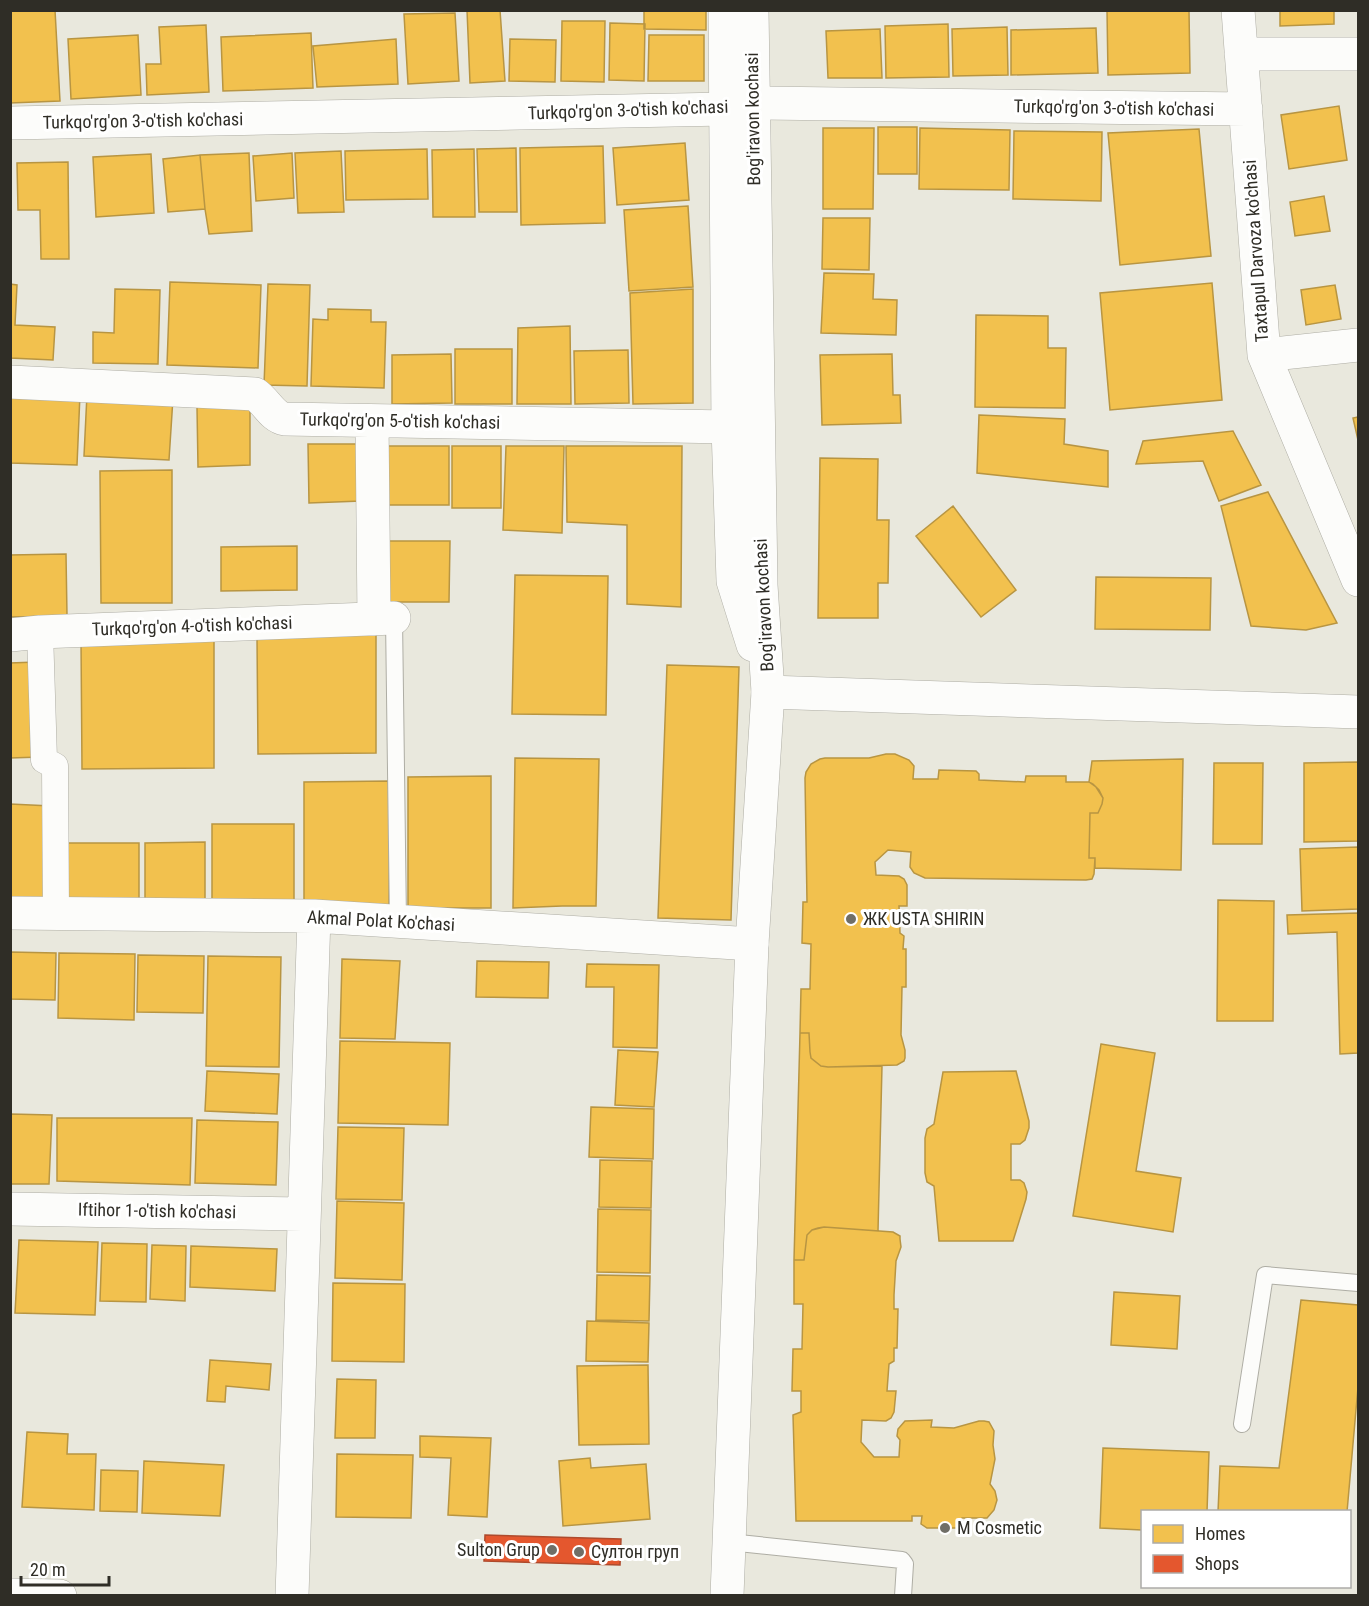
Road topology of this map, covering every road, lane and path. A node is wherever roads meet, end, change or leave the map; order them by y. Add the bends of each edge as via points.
1 (725, 10) edge
2 (752, 10) edge
3 (1238, 10) edge
4 (1241, 54) junction
5 (1359, 54) edge
6 (739, 106) junction
7 (1246, 110) junction
8 (10, 123) edge
9 (1359, 345) edge
10 (1264, 355) junction
11 (10, 382) edge
12 (372, 421) junction
13 (728, 427) junction
14 (1359, 580) edge
15 (384, 619) junction
16 (25, 634) edge
17 (768, 692) junction
18 (1359, 712) edge
19 (10, 913) edge
20 (56, 914) junction
21 (314, 916) junction
22 (398, 922) junction
23 (752, 944) junction
24 (10, 1209) edge
25 (303, 1214) junction
26 (1359, 1282) edge
27 (1242, 1424) dead end
28 (729, 1542) junction
29 (10, 1595) edge
30 (60, 1596) edge
31 (292, 1596) edge
32 (727, 1596) edge
33 (903, 1596) edge

1 - 6 street, Bog'iravon kochasi
2 - 6 street, Bog'iravon kochasi
3 - 4 street, Taxtapul Darvoza ko'chasi
4 - 5 street
4 - 7 street, Taxtapul Darvoza ko'chasi
6 - 7 street, Turkqo'rg'on 3-o'tish ko'chasi
6 - 8 street, Turkqo'rg'on 3-o'tish ko'chasi
6 - 13 street, Bog'iravon kochasi
6 - 17 street, Bog'iravon kochasi
7 - 10 street, Taxtapul Darvoza ko'chasi
9 - 10 street
10 - 14 street, Taxtapul Darvoza ko'chasi
11 - 12 street, Turkqo'rg'on 5-o'tish ko'chasi via 255,394 279,418
12 - 13 street, Turkqo'rg'on 5-o'tish ko'chasi
12 - 15 street
13 - 17 street, Bog'iravon kochasi via 733,581
15 - 16 street, Turkqo'rg'on 4-o'tish ko'chasi
15 - 22 lane
16 - 20 street via 44,759 55,766
17 - 18 street
17 - 23 street
19 - 20 street, Akmal Polat Ko'chasi
20 - 21 street, Akmal Polat Ko'chasi
21 - 22 street, Akmal Polat Ko'chasi
21 - 25 street
22 - 23 street, Akmal Polat Ko'chasi
23 - 28 street
24 - 25 street, Iftihor 1-o'tish ko'chasi
25 - 31 street
26 - 27 lane via 1265,1275
28 - 32 street
28 - 33 lane via 902,1560
29 - 30 street

